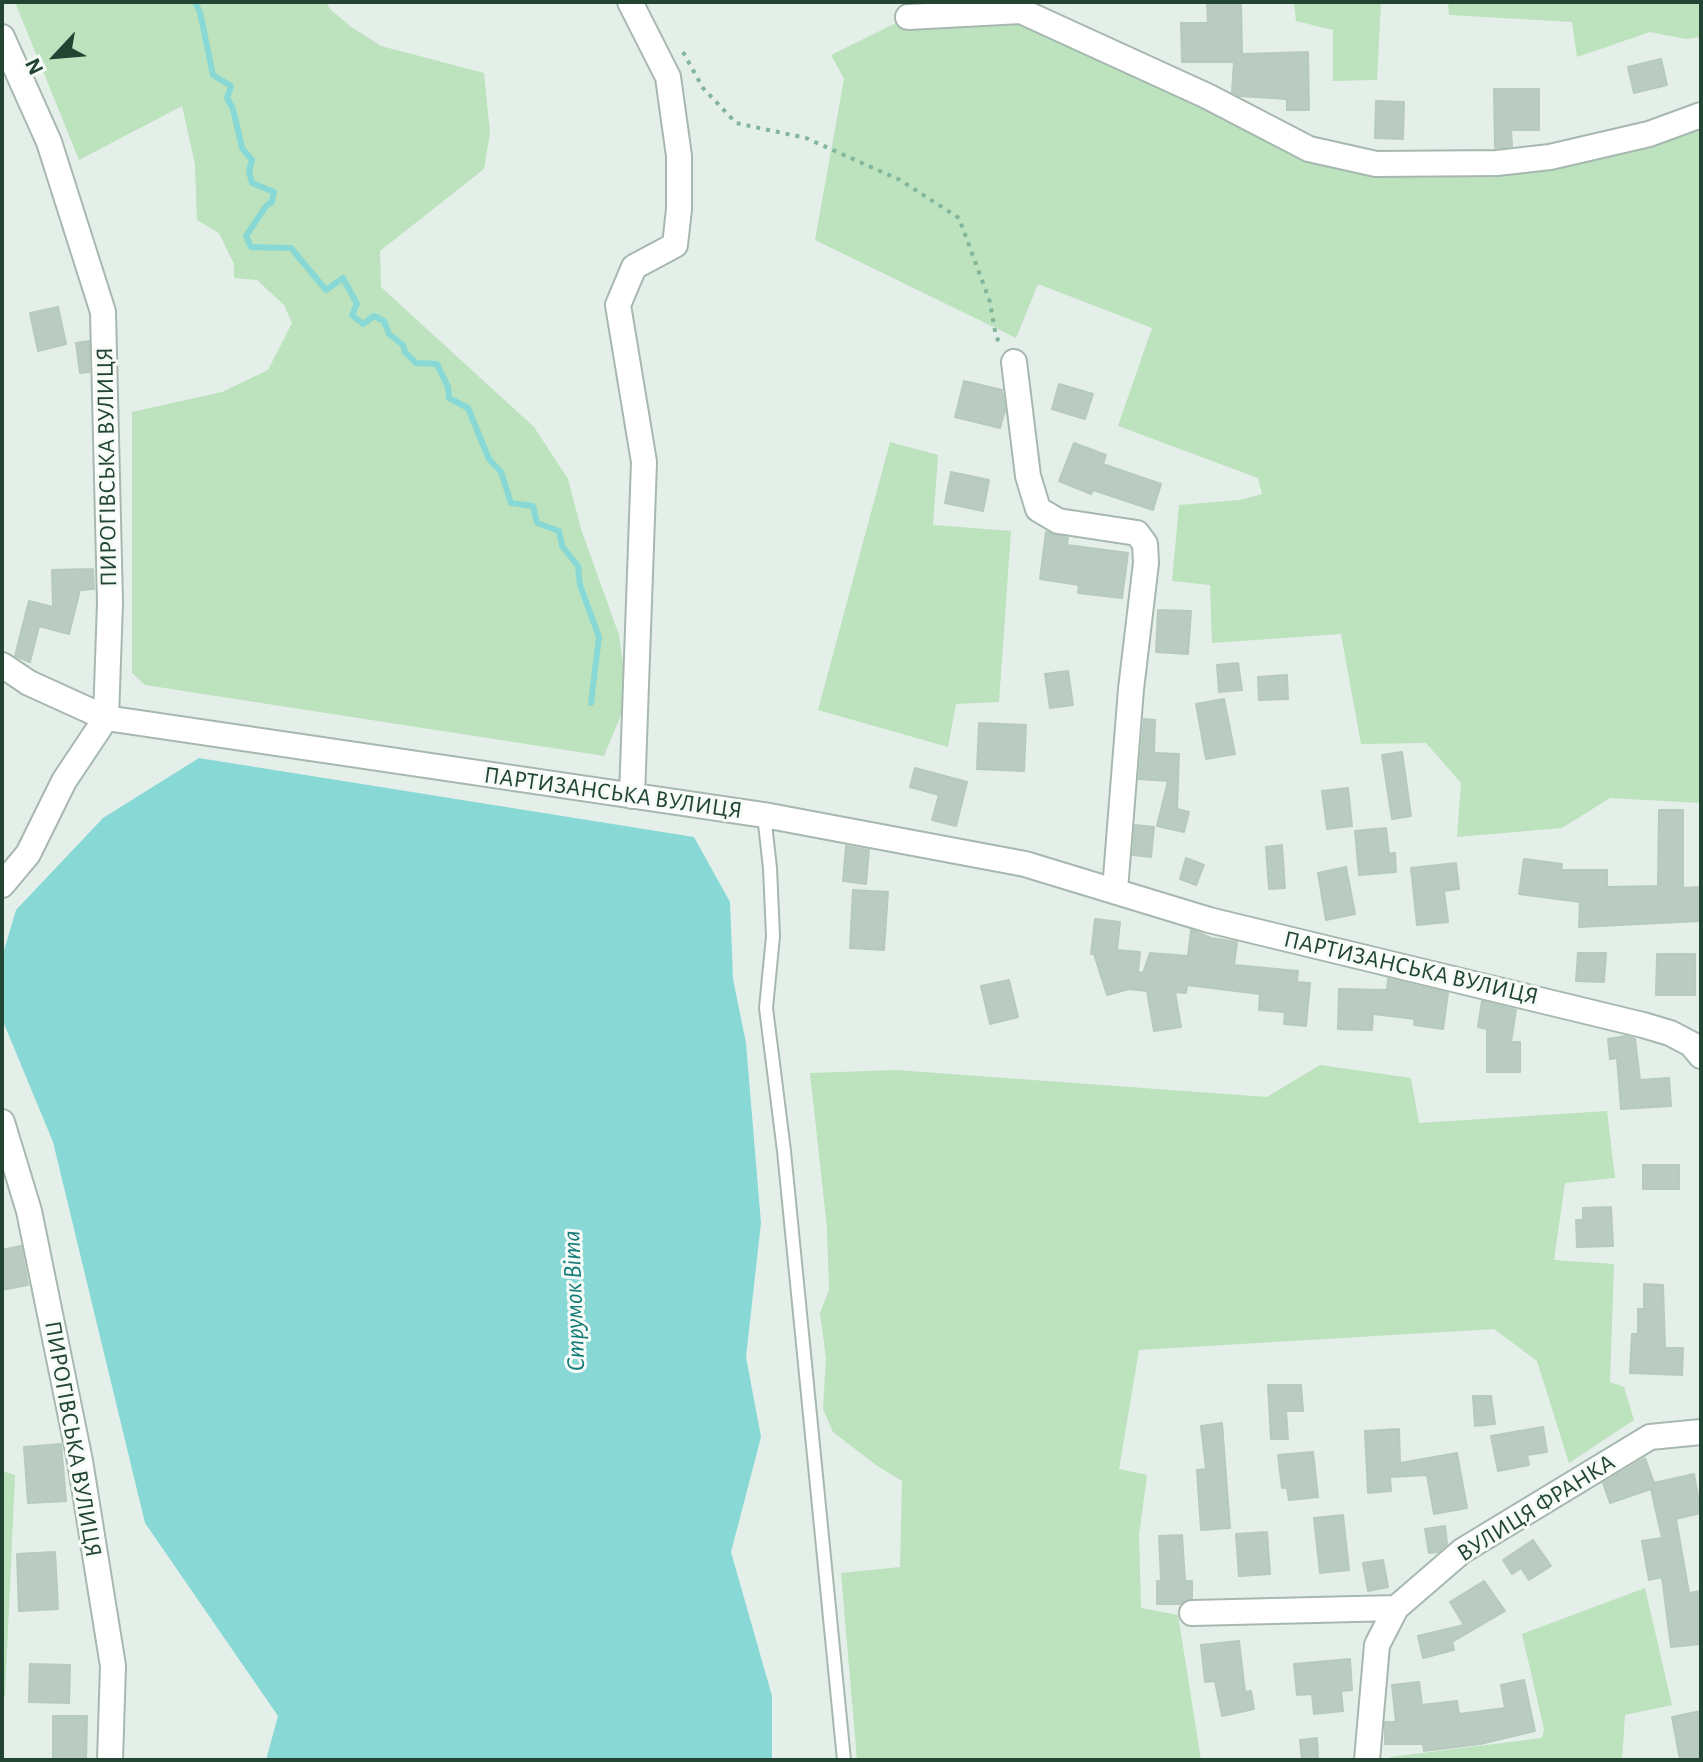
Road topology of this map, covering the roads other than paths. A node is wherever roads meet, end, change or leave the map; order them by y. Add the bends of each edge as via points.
1 (630, 2) edge
2 (908, 17) dead end
3 (2, 37) edge
4 (1701, 115) edge
5 (1014, 362) road end
6 (2, 665) edge
7 (106, 718) junction
8 (632, 796) junction
9 (764, 815) junction
10 (2, 885) edge
11 (1115, 890) junction
12 (1701, 1056) edge
13 (2, 1122) edge
14 (1701, 1432) edge
15 (1396, 1608) junction
16 (1192, 1613) dead end
17 (110, 1760) edge
18 (844, 1760) edge
19 (1367, 1760) edge

1 - 8 street via 668,77 679,156 675,245 634,267 618,305 644,462
2 - 4 street via 1021,11 1309,149 1376,164 1550,157 1649,134
3 - 7 street, ПИРОГІВСЬКА ВУЛИЦЯ via 49,142 103,312 110,603
5 - 11 street via 1028,476 1038,509 1058,521 1137,533 1145,544
6 - 7 street, ПАРТИЗАНСЬКА ВУЛИЦЯ
7 - 8 street, ПАРТИЗАНСЬКА ВУЛИЦЯ
7 - 10 street via 64,781 28,854
8 - 9 street, ПАРТИЗАНСЬКА ВУЛИЦЯ
9 - 11 street, ПАРТИЗАНСЬКА ВУЛИЦЯ via 1025,864
9 - 18 lane via 773,936 767,1021
11 - 12 street, ПАРТИЗАНСЬКА ВУЛИЦЯ via 1209,920 1643,1025 1680,1038
13 - 17 street, ПИРОГІВСЬКА ВУЛИЦЯ via 29,1211 80,1461 113,1666
14 - 15 street, ВУЛИЦЯ ФРАНКА via 1650,1437 1462,1551
15 - 16 street
15 - 19 street, ВУЛИЦЯ ФРАНКА via 1377,1645

